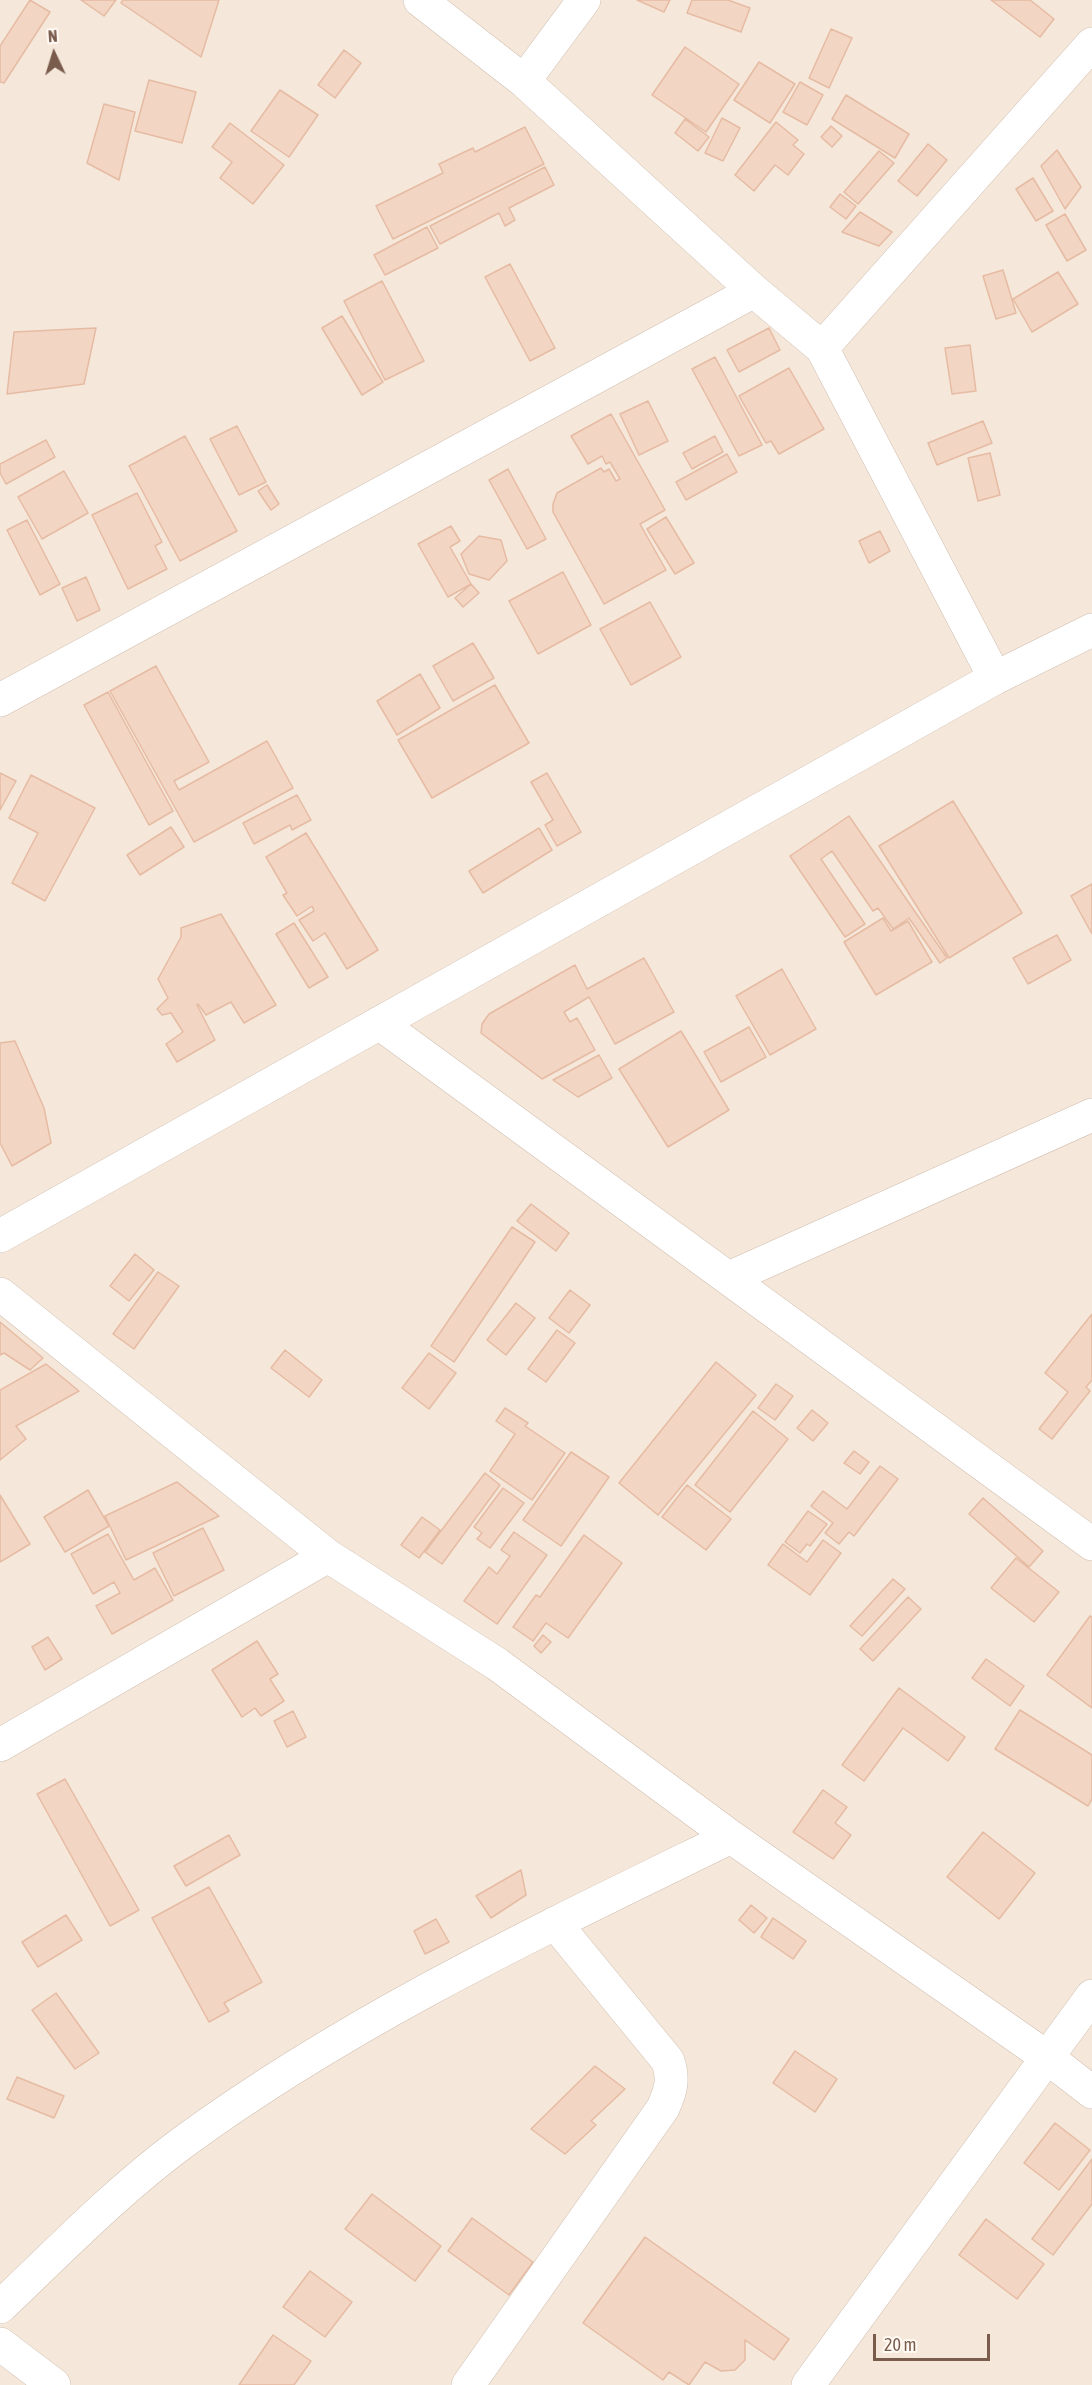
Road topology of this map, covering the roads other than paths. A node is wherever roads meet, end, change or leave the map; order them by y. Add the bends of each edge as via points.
1 (420, 0) edge
2 (584, 0) edge
3 (1092, 44) edge
4 (524, 81) junction
5 (754, 291) junction
6 (822, 348) junction
7 (1092, 630) edge
8 (995, 678) junction
9 (0, 700) edge
10 (379, 1023) junction
11 (1092, 1115) edge
12 (0, 1236) edge
13 (729, 1278) junction
14 (0, 1294) edge
15 (1092, 1544) edge
16 (328, 1556) junction
17 (0, 1745) edge
18 (731, 1837) junction
19 (555, 1923) junction
20 (1092, 1996) edge
21 (1048, 2058) junction
22 (1092, 2092) edge
23 (0, 2307) edge
24 (0, 2344) edge
25 (54, 2385) edge
26 (468, 2385) edge
27 (808, 2385) edge

1 - 4 street
2 - 4 street
3 - 6 street
4 - 5 street
5 - 6 street
5 - 9 street
6 - 8 street
7 - 8 street
8 - 10 street
10 - 12 street
10 - 13 street
11 - 13 street
13 - 15 street
14 - 16 street
16 - 17 street
16 - 18 street via 496,1664
18 - 19 street
18 - 21 street
19 - 23 street via 291,2067 180,2144 118,2195
19 - 26 street via 668,2061 673,2076 671,2090 663,2108
20 - 21 street
21 - 22 street
21 - 27 street
24 - 25 street

